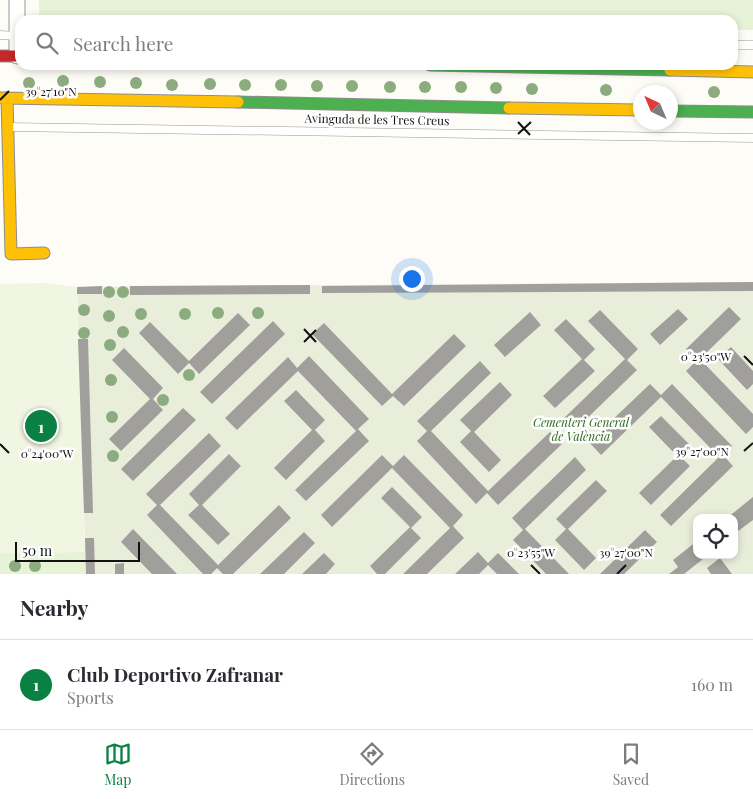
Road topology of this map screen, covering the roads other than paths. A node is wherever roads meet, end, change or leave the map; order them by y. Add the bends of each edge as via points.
1 (17, 0) edge
2 (17, 15) edge
3 (0, 35) edge
4 (15, 36) edge
5 (738, 45) edge
6 (753, 45) edge
7 (0, 56) edge
8 (15, 56) edge
9 (661, 70) edge
10 (753, 72) edge
11 (4, 98) edge
12 (633, 110) edge
13 (678, 111) edge
14 (753, 112) edge
15 (4, 127) edge
16 (753, 138) edge
17 (44, 253) dead end

1 - 2 street
3 - 4 lane
5 - 6 lane
7 - 8 main road
9 - 10 main road
11 - 12 main road, Avinguda de les Tres Creus
11 - 15 main road
13 - 14 main road
15 - 16 lane, Avinguda de les Tres Creus
15 - 17 main road via 11,254

